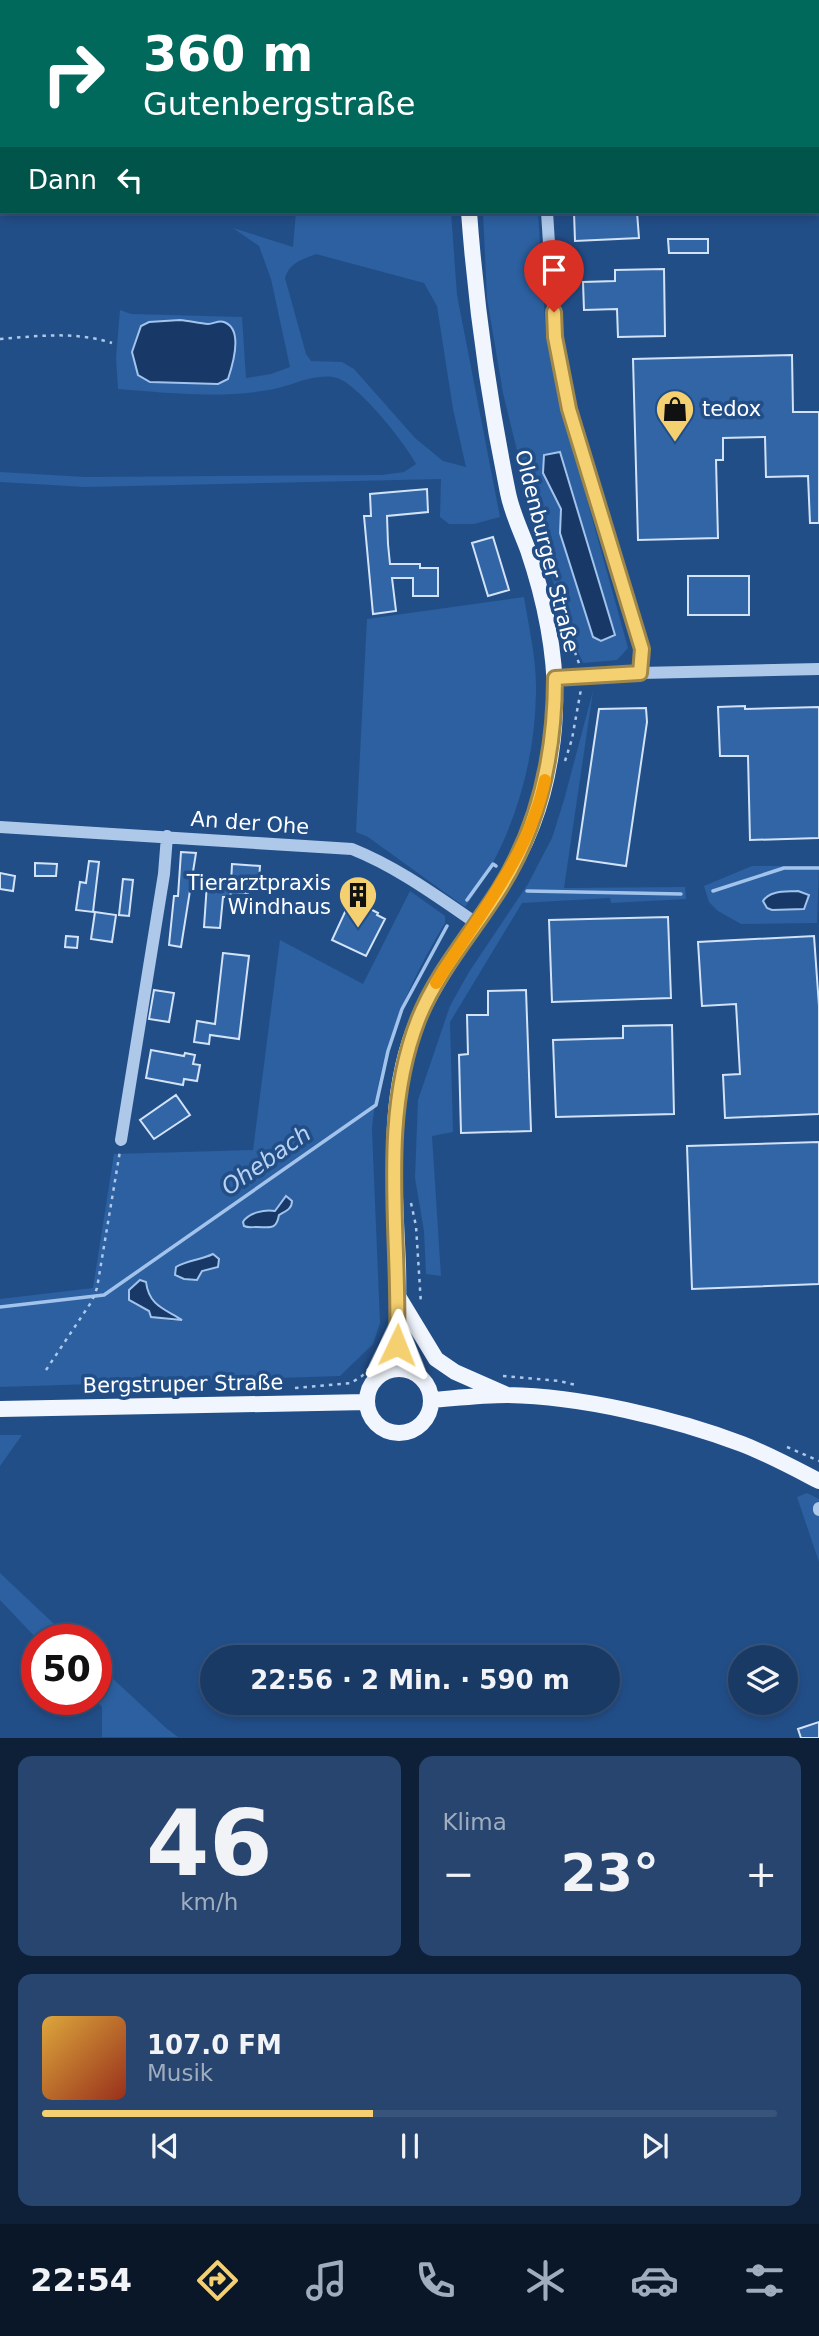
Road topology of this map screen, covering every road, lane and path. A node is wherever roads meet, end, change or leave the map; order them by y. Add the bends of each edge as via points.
1 (469, 214) edge
2 (547, 214) edge
3 (0, 339) edge
4 (112, 343) dead end
5 (561, 616) dead end
6 (819, 669) edge
7 (640, 673) junction
8 (582, 676) junction
9 (555, 678) junction
10 (565, 762) dead end
11 (0, 827) edge
12 (167, 836) junction
13 (475, 923) junction
14 (121, 1140) joint
15 (409, 1195) dead end
16 (399, 1297) junction
17 (422, 1310) dead end
18 (397, 1345) junction
19 (398, 1369) junction
20 (46, 1370) dead end
21 (501, 1376) dead end
22 (293, 1388) dead end
23 (583, 1388) dead end
24 (507, 1395) junction
25 (432, 1400) junction
26 (367, 1402) junction
27 (0, 1409) edge
28 (780, 1444) dead end
29 (819, 1461) edge
30 (819, 1481) edge

1 - 9 main road, Oldenburger Straße via 476,300 509,496 545,614
2 - 7 street via 555,337 569,409 642,649
3 - 4 path via 66,335
5 - 8 path
6 - 7 street
7 - 8 street
8 - 9 street
8 - 10 path
9 - 13 main road, Oldenburger Straße via 555,719 542,796 514,865
11 - 12 street, An der Ohe
12 - 13 street, An der Ohe via 352,849 408,876
12 - 14 street
13 - 16 main road, Oldenburger Straße via 437,982 405,1059 394,1141
14 - 20 path via 97,1288
15 - 17 path
16 - 18 main road, Oldenburger Straße
16 - 24 main road via 436,1359
18 - 19 main road, Oldenburger Straße
18 - 22 path via 387,1348 351,1383
19 - 25 main road via 418,1375
19 - 26 main road via 379,1376
21 - 23 path
24 - 25 main road
24 - 30 main road via 585,1403 695,1428 744,1445
25 - 26 main road via 426,1420 401,1434 381,1428
26 - 27 main road, Bergstruper Straße
28 - 29 path

